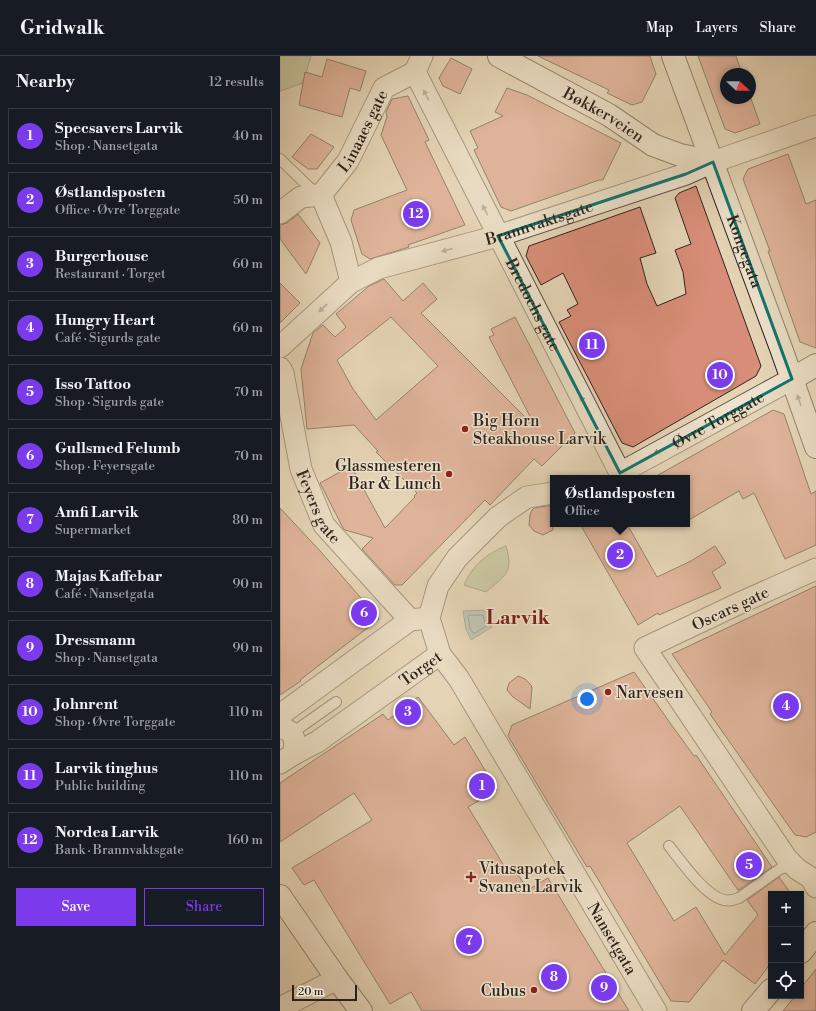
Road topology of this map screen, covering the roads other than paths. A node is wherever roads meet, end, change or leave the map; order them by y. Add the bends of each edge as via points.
1 (499, 56) edge
2 (673, 56) edge
3 (419, 64) edge
4 (816, 126) edge
5 (280, 159) edge
6 (713, 162) junction
7 (321, 196) junction
8 (280, 213) edge
9 (498, 236) junction
10 (351, 282) junction
11 (280, 347) edge
12 (816, 365) edge
13 (280, 368) edge
14 (792, 379) junction
15 (816, 448) edge
16 (616, 475) edge
17 (618, 475) edge
18 (550, 493) edge
19 (816, 569) edge
20 (420, 619) junction
21 (440, 654) junction
22 (336, 702) dead end
23 (280, 715) edge
24 (286, 729) edge
25 (496, 741) joint
26 (287, 759) edge
27 (669, 846) dead end
28 (793, 865) junction
29 (815, 877) edge
30 (280, 896) edge
31 (816, 933) edge
32 (804, 948) edge
33 (337, 979) junction
34 (768, 994) edge
35 (280, 1008) edge
36 (361, 1011) edge
37 (656, 1011) edge
38 (753, 1011) edge

1 - 6 main road, Bøkkerveien via 609,115 653,145 680,155
2 - 6 main road, Kongegata
3 - 7 street, Linaaes gate via 384,88 348,161
9 -> 3 street, Bredochs gate
4 - 6 street, Brannvaktsgate
5 - 7 lane
6 - 9 street, Brannvaktsgate via 686,174
6 - 14 main road, Kongegata
7 - 8 street via 301,197
7 - 10 street via 342,242
9 -> 10 street, Brannvaktsgate via 379,268
16 -> 9 street, Bredochs gate
10 -> 11 street, Brannvaktsgate
12 - 14 main road, Øvre Torggate
13 - 20 street, Feyers gate via 301,469 324,525 375,583
15 -> 14 main road, Kongegata
14 -> 17 street, Øvre Torggate
18 - 20 street via 528,496 498,517 457,558
19 - 28 street, Oscars gate via 645,648
20 - 21 street
20 - 23 street
21 - 25 street, Torget
21 - 26 street, Torget via 317,742
22 - 24 lane
24 - 26 street, Torget via 295,742
25 - 37 street, Nansetgata
27 - 28 lane via 698,882 714,896 723,900 739,898 780,869
28 - 29 street via 811,878
30 - 33 main road
31 - 32 main road
33 - 35 street
33 - 36 main road
34 - 38 main road

